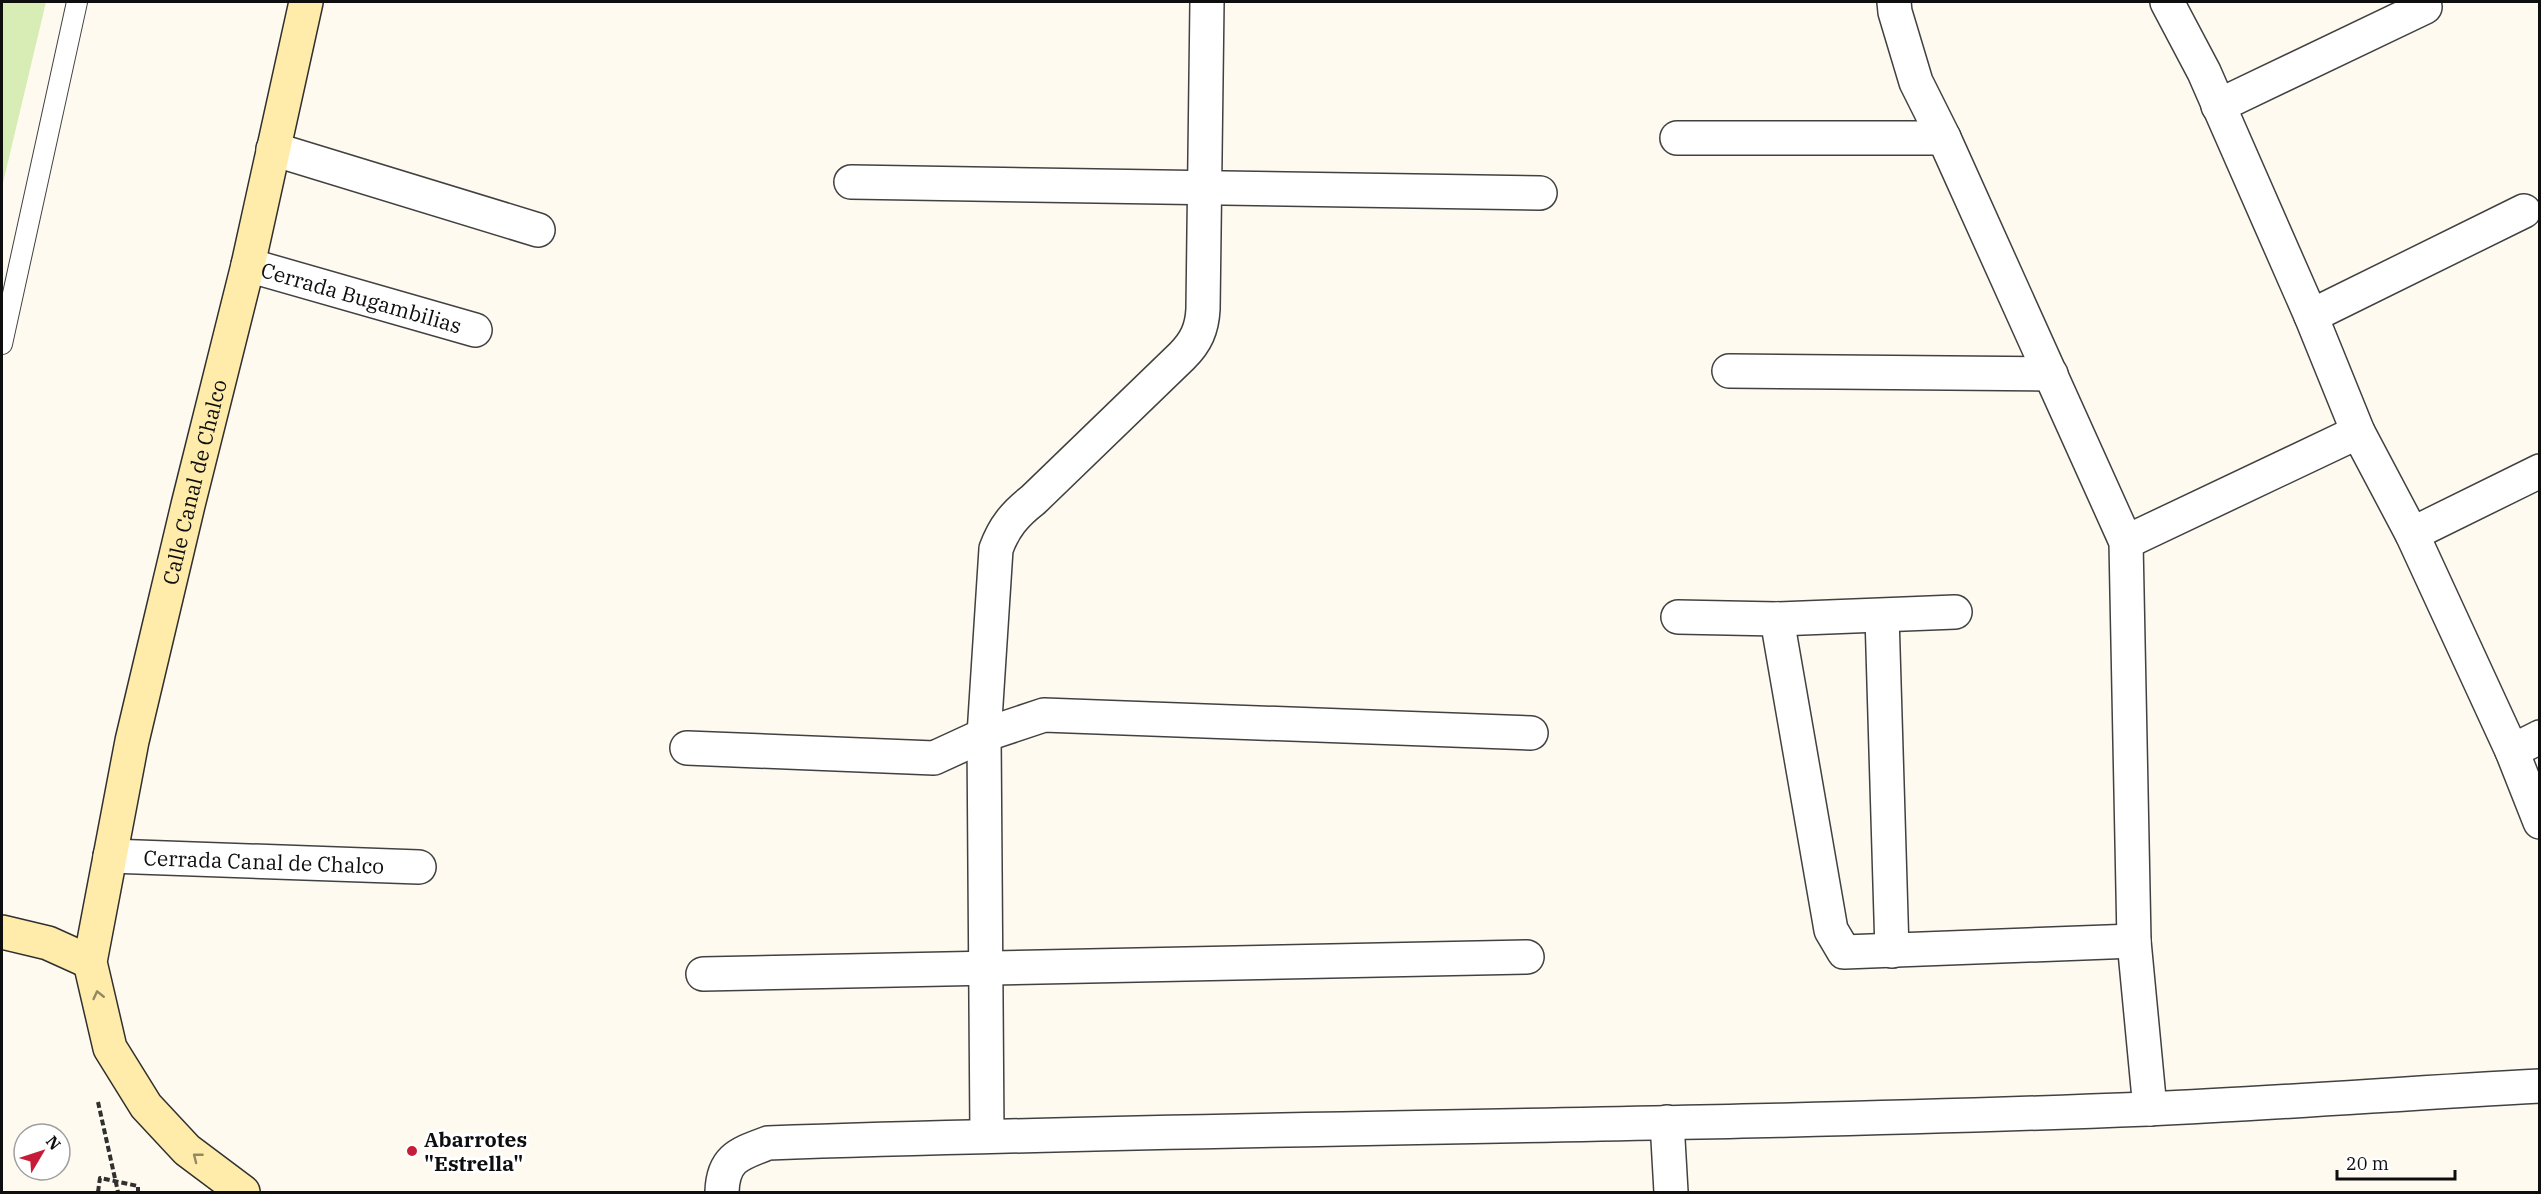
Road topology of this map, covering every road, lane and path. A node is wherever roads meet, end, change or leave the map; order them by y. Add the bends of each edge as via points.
1 (77, 2) edge
2 (306, 2) edge
3 (1207, 2) edge
4 (1894, 2) edge
5 (2167, 2) edge
6 (2425, 7) dead end
7 (2218, 106) junction
8 (1677, 138) dead end
9 (1944, 138) junction
10 (273, 149) junction
11 (851, 182) dead end
12 (1203, 188) junction
13 (1540, 193) dead end
14 (2524, 212) dead end
15 (538, 230) dead end
16 (248, 265) junction
17 (2311, 316) junction
18 (476, 330) dead end
19 (2, 344) edge
20 (1729, 370) dead end
21 (2051, 374) junction
22 (2358, 432) junction
23 (2540, 471) edge
24 (2412, 534) junction
25 (2126, 542) junction
26 (1955, 612) dead end
27 (1882, 616) junction
28 (1678, 617) dead end
29 (1777, 619) junction
30 (1531, 733) dead end
31 (984, 735) junction
32 (2526, 744) edge
33 (687, 748) dead end
34 (2540, 822) edge
35 (110, 856) junction
36 (418, 867) dead end
37 (2, 932) edge
38 (2134, 941) junction
39 (1892, 951) junction
40 (1527, 957) dead end
41 (90, 962) junction
42 (987, 968) junction
43 (703, 974) dead end
44 (2540, 1086) edge
45 (2150, 1109) junction
46 (1667, 1122) junction
47 (987, 1135) junction
48 (98, 1192) edge
49 (138, 1192) edge
50 (243, 1192) edge
51 (722, 1192) edge
52 (1671, 1192) edge

1 - 19 lane
2 - 10 street, Calle Canal de Chalco
3 - 12 street
4 - 9 street via 1916,82
5 - 7 street
6 - 7 street
7 - 17 street
8 - 9 street
9 - 21 street
10 - 15 street
10 - 16 street, Calle Canal de Chalco
11 - 12 street
12 - 13 street
12 - 31 street via 1202,323 1191,347 1018,512 1000,537 994,570
14 - 17 street
16 - 18 street, Cerrada Bugambilias
16 - 35 street, Calle Canal de Chalco via 132,741
17 - 22 street
20 - 21 street
21 - 25 street
22 - 24 street
22 - 25 street
23 - 24 street
24 - 32 street
25 - 38 street
26 - 27 street
27 - 29 street
27 - 39 street
28 - 29 street
29 - 39 street via 1831,930 1844,952
30 - 31 street via 1044,715
31 - 33 street via 934,758
31 - 42 street
32 - 34 street
35 - 36 street, Cerrada Canal de Chalco
35 - 41 street, Calle Canal de Chalco
37 - 41 street via 48,943
38 - 39 street
38 - 45 street
40 - 42 street
50 -> 41 street, Calle Canal de Chalco via 187,1150 146,1106 110,1048
42 - 43 street
42 - 47 street
44 - 45 street
45 - 46 street
46 - 47 street
46 - 52 street
47 - 51 street via 768,1143 739,1154 722,1174
48 - 49 path via 100,1178 138,1186

